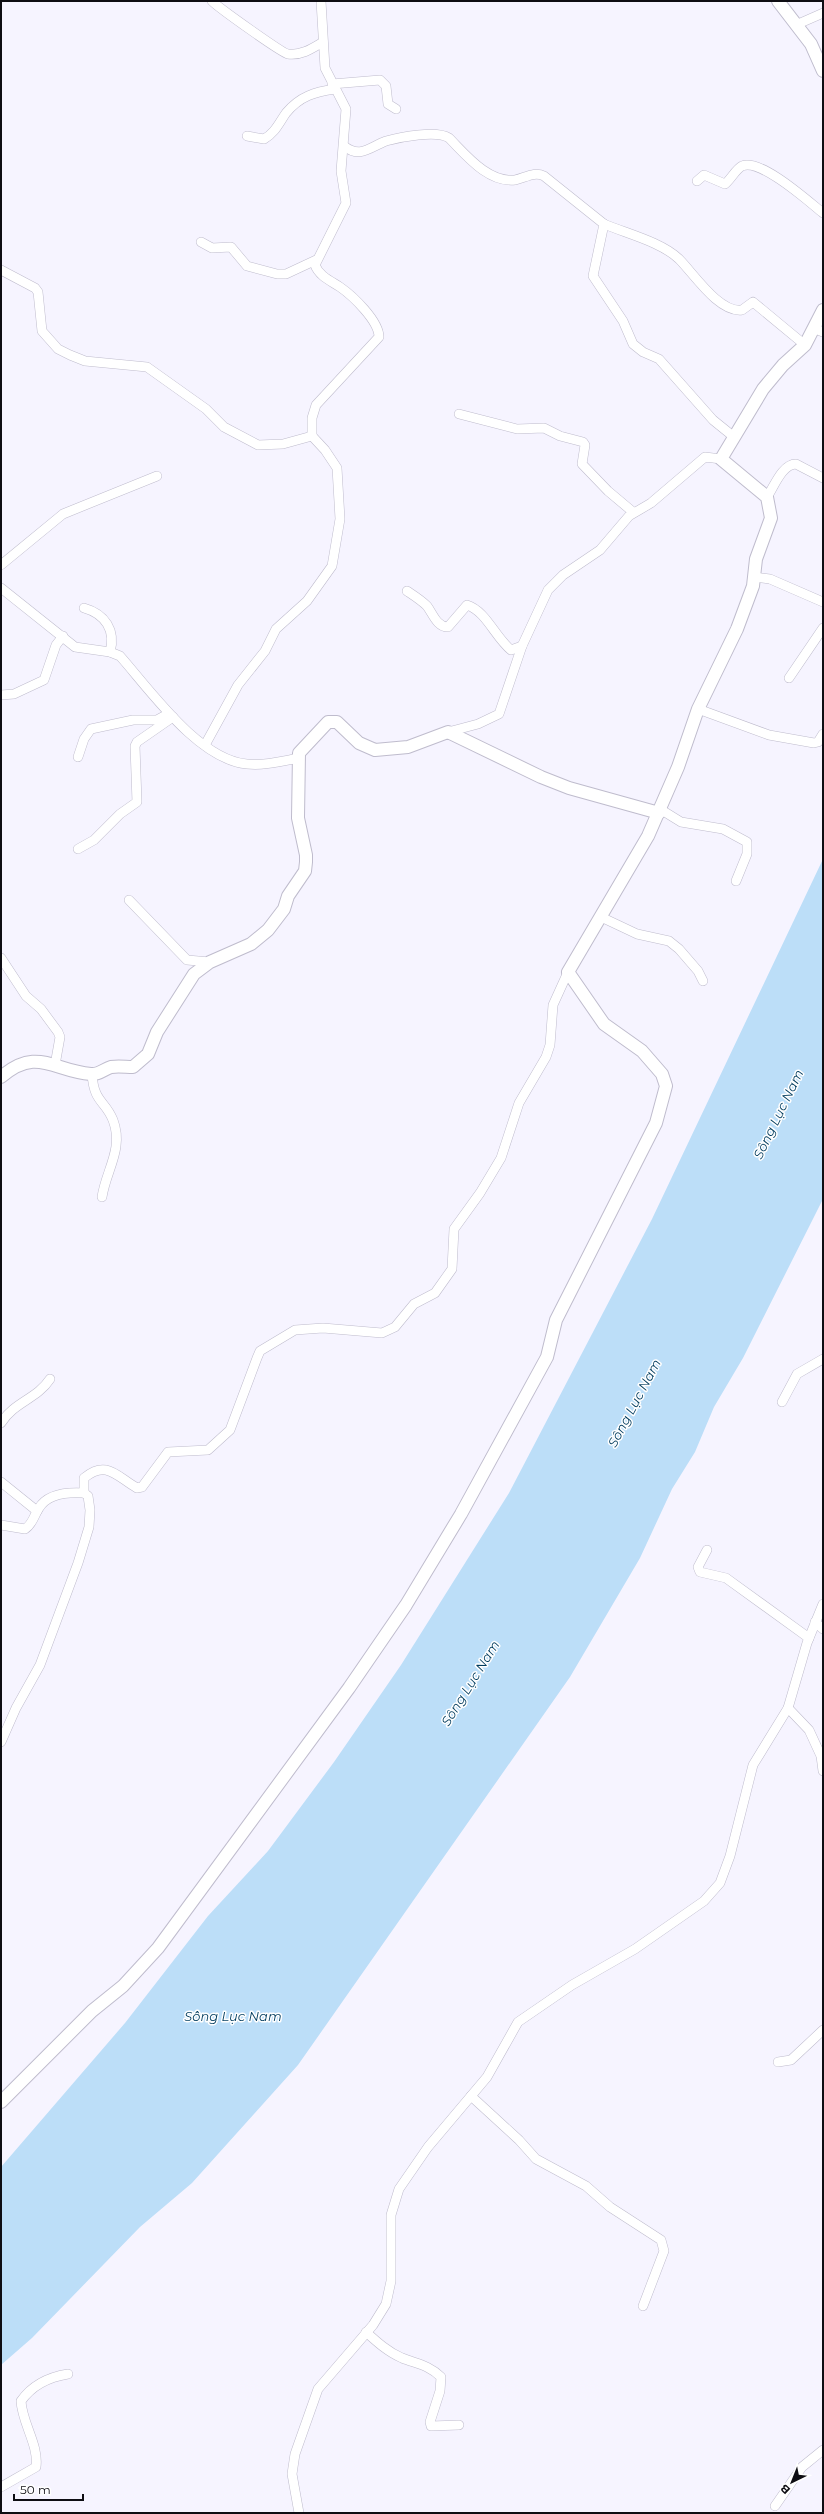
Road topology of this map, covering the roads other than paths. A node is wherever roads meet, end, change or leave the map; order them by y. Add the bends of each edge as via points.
1 (212, 1) edge
2 (322, 1) edge
3 (778, 1) edge
4 (823, 13) edge
5 (798, 24) junction
6 (323, 42) junction
7 (823, 71) edge
8 (334, 87) junction
9 (396, 109) dead end
10 (247, 136) dead end
11 (344, 146) junction
12 (697, 181) dead end
13 (823, 213) edge
14 (604, 224) junction
15 (201, 242) dead end
16 (316, 260) junction
17 (1, 270) edge
18 (823, 310) edge
19 (818, 330) edge
20 (805, 346) junction
21 (459, 414) dead end
22 (312, 436) junction
23 (734, 437) junction
24 (721, 459) junction
25 (157, 476) dead end
26 (823, 478) edge
27 (767, 497) junction
28 (633, 512) junction
29 (1, 565) edge
30 (754, 577) junction
31 (1, 588) edge
32 (407, 591) dead end
33 (823, 602) edge
34 (84, 608) dead end
35 (823, 628) edge
36 (63, 636) junction
37 (522, 646) junction
38 (110, 652) junction
39 (789, 678) dead end
40 (1, 695) edge
41 (698, 709) junction
42 (171, 715) junction
43 (448, 732) junction
44 (823, 734) edge
45 (205, 745) junction
46 (78, 757) dead end
47 (298, 758) junction
48 (660, 811) junction
49 (78, 849) dead end
50 (736, 881) dead end
51 (129, 900) dead end
52 (601, 917) junction
53 (1, 958) edge
54 (210, 962) junction
55 (568, 972) junction
56 (703, 982) dead end
57 (55, 1065) junction
58 (92, 1074) junction
59 (1, 1077) edge
60 (102, 1197) dead end
61 (823, 1360) edge
62 (50, 1379) dead end
63 (782, 1402) dead end
64 (1, 1422) edge
65 (1, 1482) edge
66 (84, 1493) junction
67 (37, 1511) junction
68 (1, 1525) edge
69 (707, 1550) dead end
70 (823, 1604) edge
71 (815, 1622) junction
72 (823, 1629) edge
73 (810, 1638) junction
74 (788, 1708) junction
75 (1, 1742) edge
76 (823, 1771) edge
77 (823, 2030) edge
78 (778, 2062) dead end
79 (471, 2096) junction
80 (1, 2102) edge
81 (643, 2306) dead end
82 (366, 2332) junction
83 (68, 2374) dead end
84 (459, 2426) dead end
85 (823, 2450) edge
86 (1, 2487) edge
87 (775, 2506) dead end
88 (299, 2513) edge

1 - 6 street via 273,46 288,54 309,50
2 - 6 street
3 - 5 street
4 - 5 street
5 - 7 street via 811,44
6 - 8 street via 326,68
8 - 9 street via 380,80 386,86 388,104
8 - 10 street via 298,100 276,130 264,138
8 - 11 street via 346,109
11 - 14 street via 349,150 362,152 386,141 441,134 491,175 514,180 535,174 544,176
11 - 16 street via 341,171 345,208
12 - 13 street via 704,175 725,184 742,167 753,167 777,178
14 - 20 street via 669,252 679,259 702,286 731,309 742,310 753,302
14 - 23 street via 593,272 595,282 623,321 633,344 659,359 713,420
15 - 16 street via 212,248 231,247 247,266 277,274 286,274
16 - 22 street via 317,269 366,312 378,329 379,337 316,404 312,418
17 - 22 street via 35,288 38,292 42,331 58,348 70,355 85,361 147,367 206,409 224,426 258,445 283,444
18 - 19 street
19 - 20 street
20 - 23 street via 783,365 763,389
21 - 28 street via 517,430 544,428 560,436 583,442 585,445 582,464
22 - 45 street via 336,468 340,519 332,566 307,601 276,629 265,651 238,685
23 - 24 street
24 - 27 street
24 - 28 street via 705,457 651,503
25 - 29 street via 63,514
26 - 27 street via 796,464 791,464
27 - 30 street via 771,518 760,544
28 - 37 street via 600,550 563,575 548,590
30 - 33 street via 770,579
30 - 41 street via 754,586 737,629
31 - 36 street
32 - 37 street via 427,606 444,627 448,627 467,606 490,623 500,641 511,650
34 - 38 street via 98,613 105,620 112,633
35 - 39 street
36 - 38 street via 80,649
36 - 40 street via 56,645 44,680 14,694
37 - 43 street via 508,693 498,714 478,724
38 - 42 street via 120,656
41 - 44 street via 769,735 814,743 818,742
41 - 48 street
42 - 45 street
42 - 46 street via 157,720 133,720 91,729 84,739
42 - 49 street via 135,746 137,802 120,814 94,840
43 - 47 street via 440,733 433,740 423,740 408,747 375,750 359,743 342,725 333,721 316,732 302,748
43 - 48 street via 569,788
45 - 47 street via 219,755 246,764 260,765
47 - 54 street via 298,818 306,855 305,871 288,896 278,918 268,930 251,944
48 - 50 street via 681,822 723,829 747,842 747,854
48 - 52 street via 639,853
51 - 54 street via 187,960
52 - 55 street
52 - 56 street via 637,934 669,941 679,948 698,971
53 - 57 street via 26,996 41,1009 58,1032 60,1037
54 - 58 street via 194,974 157,1032 144,1059 133,1067 110,1067
55 - 66 street via 552,1005 550,1045 546,1057 519,1103 501,1158 480,1194 454,1229 452,1269 435,1293 414,1304 390,1331 382,1333 323,1328 294,1330 260,1351 230,1430 208,1450 168,1452 142,1487 137,1488 108,1469 98,1470 84,1478
55 - 80 street via 604,1024 642,1051 662,1074 666,1086 656,1123 556,1320 547,1357 461,1514 406,1605 196,1900 140,1970 76,2027
57 - 58 street
57 - 59 street via 22,1062
58 - 60 street via 96,1096 113,1119 117,1141 114,1160 104,1180
61 - 63 street via 797,1374
62 - 64 street via 43,1390 17,1405
65 - 67 street
66 - 67 street via 52,1496 46,1499
66 - 75 street via 88,1496 89,1526 78,1563 40,1665
67 - 68 street via 26,1529
69 - 73 street via 698,1567 700,1572 726,1578
70 - 71 street
71 - 72 street
71 - 73 street
73 - 74 street
74 - 76 street via 810,1730 821,1756
74 - 79 street via 753,1765 730,1856 720,1883 714,1891 635,1949 572,1985 518,2022 487,2077
77 - 78 street via 792,2060
79 - 81 street via 536,2159 586,2186 610,2207 661,2240 664,2251
79 - 82 street via 428,2147 399,2188 391,2215 389,2293 382,2312
82 - 84 street via 388,2351 422,2363 441,2377 431,2426
82 - 88 street via 318,2389 309,2409 295,2454 292,2474
83 - 86 street via 52,2377 33,2387 21,2401 21,2411 36,2457 36,2466
85 - 87 street via 802,2466

